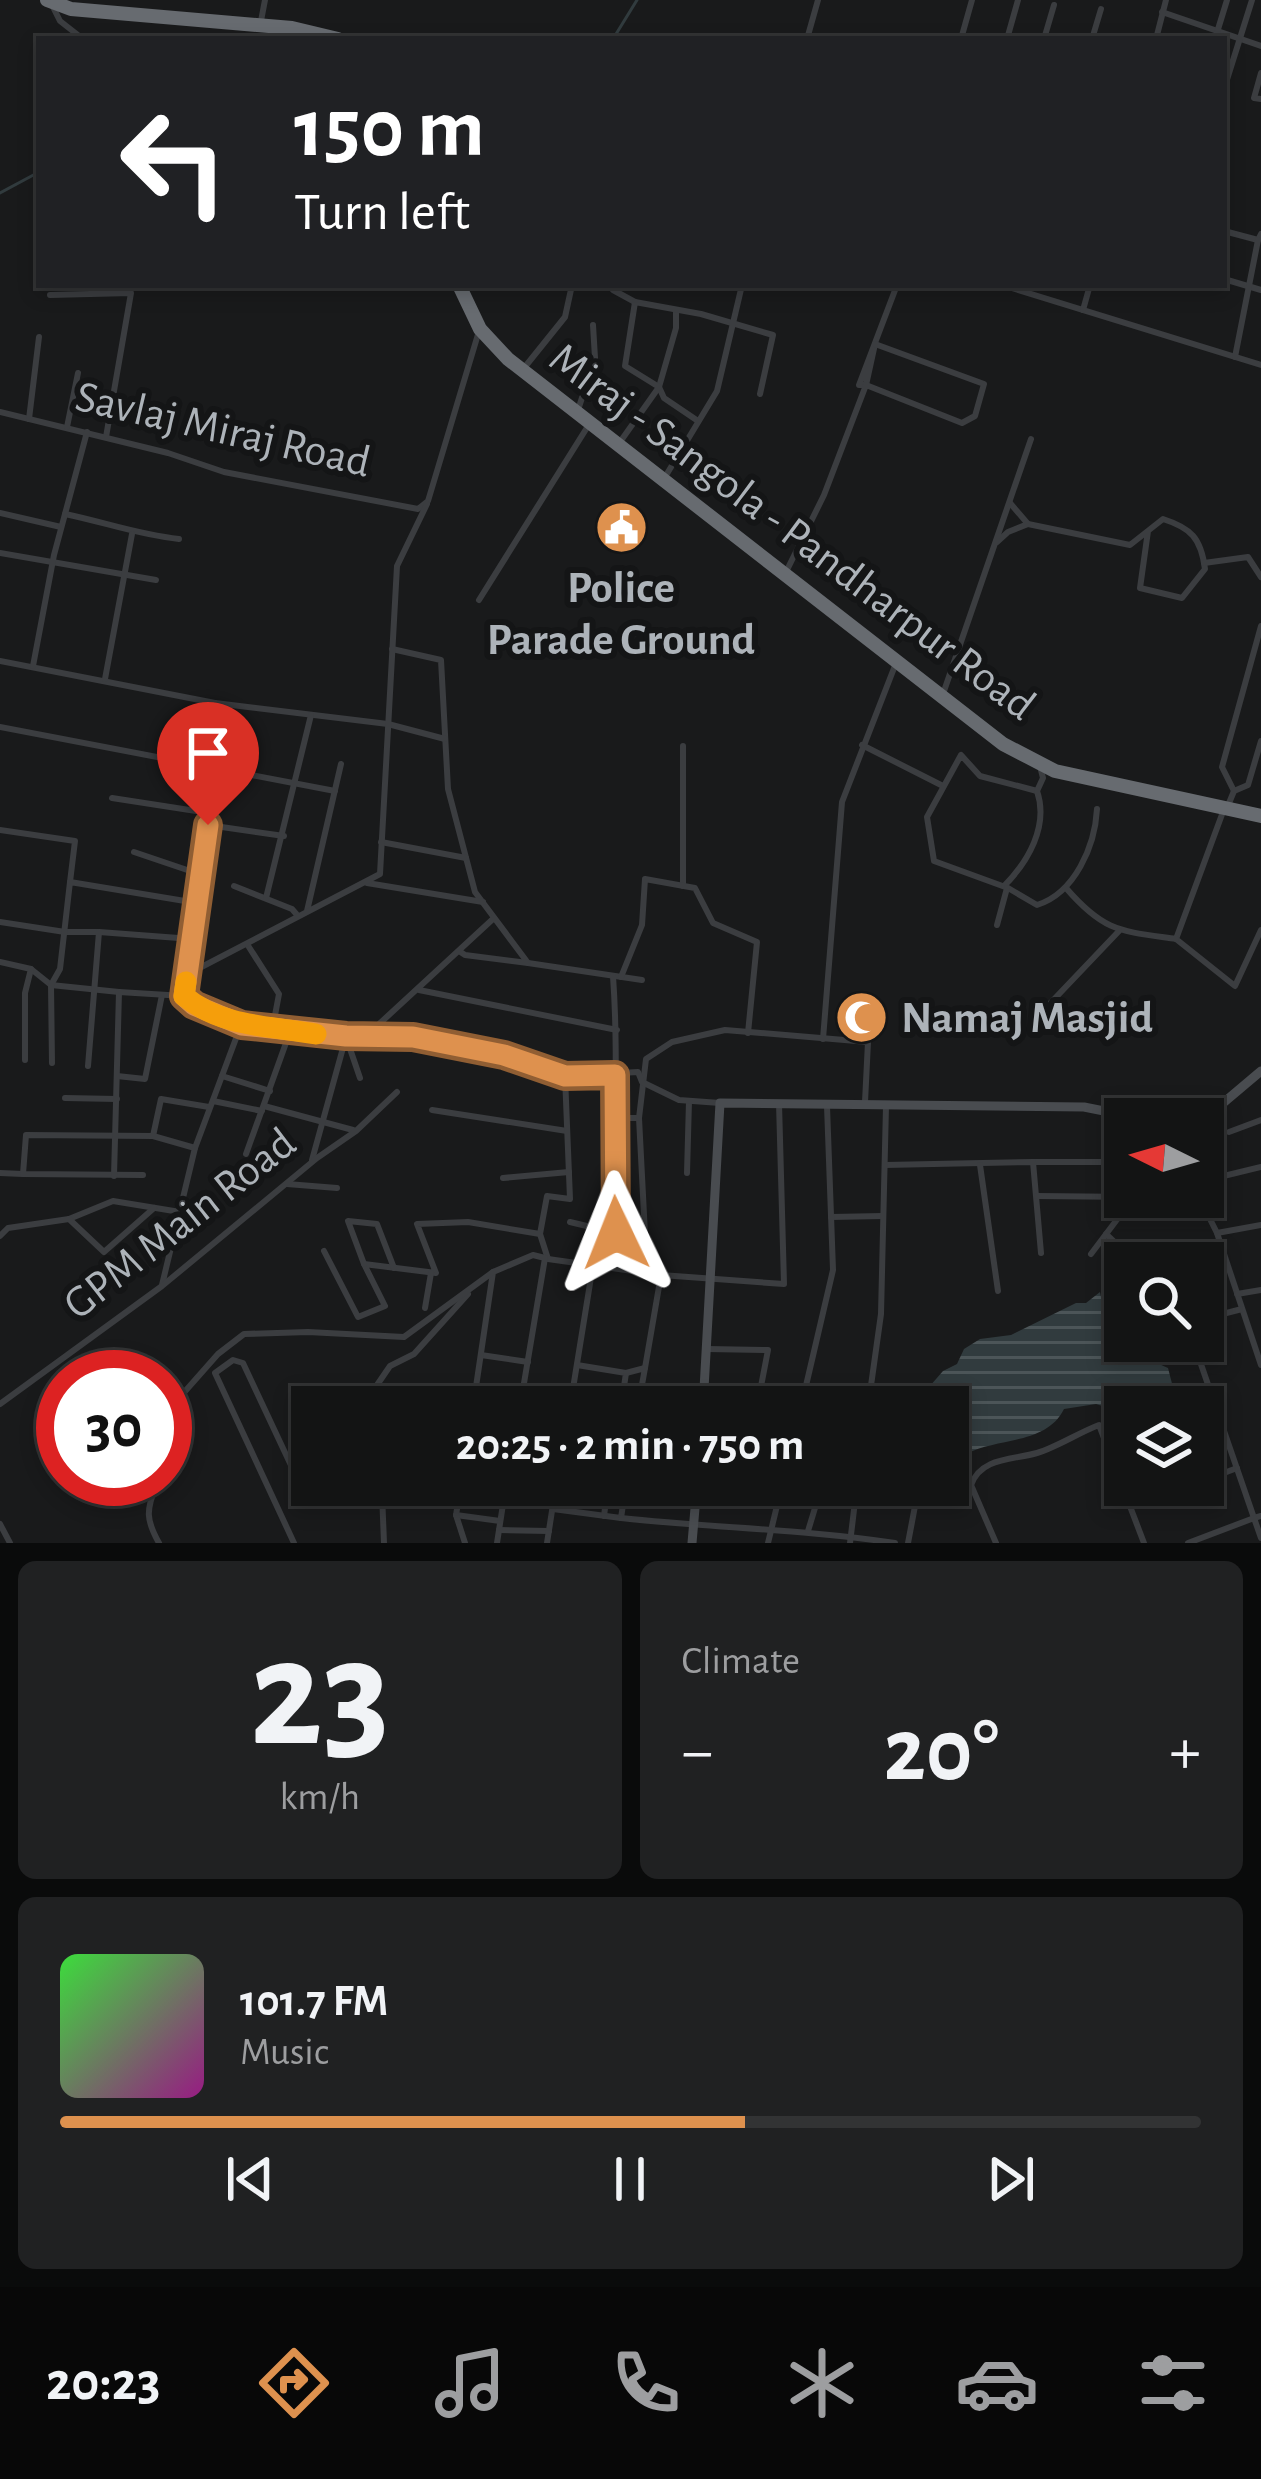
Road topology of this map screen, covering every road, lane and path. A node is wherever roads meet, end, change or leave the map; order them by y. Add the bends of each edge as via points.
1 (167, 0) edge
2 (265, 0) edge
3 (818, 0) edge
4 (972, 0) edge
5 (1018, 0) edge
6 (1166, 0) edge
7 (1226, 0) edge
8 (1252, 0) edge
9 (49, 1) edge
10 (1054, 5) dead end
11 (148, 8) edge
12 (1101, 9) dead end
13 (1162, 13) junction
14 (164, 16) junction
15 (260, 25) junction
16 (1216, 35) edge
17 (79, 36) edge
18 (332, 36) edge
19 (808, 36) edge
20 (962, 36) edge
21 (1008, 36) edge
22 (1045, 36) edge
23 (1093, 36) edge
24 (1157, 36) edge
25 (1227, 37) edge
26 (1241, 40) junction
27 (1261, 46) edge
28 (1261, 74) edge
29 (1227, 80) edge
30 (1261, 99) edge
31 (1227, 232) edge
32 (1260, 237) edge
33 (1227, 280) edge
34 (1249, 286) junction
35 (461, 288) edge
36 (571, 288) edge
37 (614, 288) edge
38 (741, 288) edge
39 (896, 288) edge
40 (1020, 288) edge
41 (1089, 288) edge
42 (1261, 290) edge
43 (50, 295) dead end
44 (635, 302) junction
45 (676, 310) junction
46 (1083, 310) junction
47 (733, 323) junction
48 (592, 325) dead end
49 (480, 328) junction
50 (39, 337) dead end
51 (875, 344) junction
52 (1234, 356) junction
53 (1261, 364) edge
54 (522, 370) junction
55 (78, 373) dead end
56 (866, 385) junction
57 (659, 388) junction
58 (760, 394) dead end
59 (0, 412) edge
60 (583, 418) junction
61 (29, 419) junction
62 (699, 422) junction
63 (67, 427) junction
64 (87, 432) junction
65 (106, 436) junction
66 (1030, 439) dead end
67 (618, 445) junction
68 (663, 480) junction
69 (428, 501) junction
70 (1009, 502) junction
71 (0, 513) edge
72 (65, 514) junction
73 (1028, 524) junction
74 (61, 527) junction
75 (1148, 530) junction
76 (132, 534) junction
77 (178, 539) dead end
78 (994, 545) junction
79 (0, 553) edge
80 (52, 562) junction
81 (1204, 563) junction
82 (785, 574) junction
83 (124, 575) junction
84 (1261, 577) edge
85 (156, 580) dead end
86 (479, 600) dead end
87 (1261, 626) edge
88 (392, 649) junction
89 (897, 660) junction
90 (0, 661) edge
91 (33, 666) junction
92 (105, 680) junction
93 (943, 694) junction
94 (215, 703) junction
95 (311, 714) junction
96 (388, 724) junction
97 (0, 727) edge
98 (446, 739) junction
99 (1261, 741) edge
100 (862, 745) junction
101 (682, 746) dead end
102 (1039, 763) junction
103 (341, 764) dead end
104 (212, 766) junction
105 (298, 781) junction
106 (943, 786) junction
107 (335, 791) junction
108 (1036, 791) junction
109 (1234, 791) junction
110 (112, 798) dead end
111 (1096, 809) dead end
112 (1225, 809) junction
113 (209, 813) junction
114 (1261, 816) edge
115 (208, 825) junction
116 (0, 830) edge
117 (284, 836) junction
118 (381, 842) junction
119 (134, 852) dead end
120 (466, 858) junction
121 (202, 875) junction
122 (70, 882) junction
123 (364, 882) junction
124 (234, 886) dead end
125 (683, 886) junction
126 (1006, 887) junction
127 (1066, 888) junction
128 (266, 898) junction
129 (483, 902) junction
130 (197, 903) junction
131 (302, 914) junction
132 (494, 918) junction
133 (0, 922) edge
134 (997, 925) dead end
135 (1261, 930) edge
136 (1119, 931) junction
137 (65, 932) junction
138 (99, 932) junction
139 (191, 939) junction
140 (1176, 939) junction
141 (247, 944) junction
142 (1257, 947) edge
143 (459, 951) junction
144 (0, 962) edge
145 (528, 963) junction
146 (32, 969) junction
147 (188, 974) junction
148 (617, 976) junction
149 (642, 980) dead end
150 (51, 985) junction
151 (92, 990) junction
152 (419, 990) junction
153 (119, 992) junction
154 (162, 995) junction
155 (184, 996) junction
156 (1040, 1014) dead end
157 (242, 1025) junction
158 (273, 1026) junction
159 (291, 1029) junction
160 (617, 1030) junction
161 (748, 1033) junction
162 (346, 1036) junction
163 (365, 1037) junction
164 (824, 1039) junction
165 (25, 1060) dead end
166 (52, 1063) dead end
167 (88, 1066) dead end
168 (1261, 1071) edge
169 (615, 1075) junction
170 (117, 1076) junction
171 (222, 1076) junction
172 (565, 1076) junction
173 (359, 1078) dead end
174 (642, 1082) junction
175 (270, 1091) junction
176 (397, 1092) dead end
177 (64, 1098) dead end
178 (118, 1099) junction
179 (688, 1101) junction
180 (779, 1102) junction
181 (827, 1102) junction
182 (865, 1102) junction
183 (886, 1102) junction
184 (1224, 1102) edge
185 (720, 1103) junction
186 (212, 1104) junction
187 (263, 1108) junction
188 (432, 1110) dead end
189 (1104, 1111) edge
190 (613, 1118) junction
191 (639, 1118) junction
192 (1261, 1120) edge
193 (326, 1122) junction
194 (356, 1131) junction
195 (567, 1131) junction
196 (1228, 1132) dead end
197 (117, 1136) junction
198 (153, 1136) junction
199 (195, 1148) junction
200 (246, 1154) dead end
201 (1034, 1162) junction
202 (1104, 1162) edge
203 (884, 1165) junction
204 (980, 1165) junction
205 (310, 1166) junction
206 (1261, 1167) edge
207 (569, 1172) junction
208 (0, 1173) edge
209 (688, 1173) dead end
210 (23, 1174) junction
211 (143, 1175) dead end
212 (114, 1176) junction
213 (1224, 1176) edge
214 (503, 1178) dead end
215 (286, 1184) junction
216 (337, 1189) dead end
217 (1037, 1196) junction
218 (1104, 1197) edge
219 (154, 1208) junction
220 (180, 1212) junction
221 (831, 1216) junction
222 (884, 1216) junction
223 (1118, 1218) edge
224 (1210, 1218) edge
225 (69, 1219) junction
226 (570, 1222) dead end
227 (1261, 1225) edge
228 (616, 1233) junction
229 (1217, 1233) junction
230 (540, 1234) junction
231 (1106, 1234) junction
232 (645, 1235) junction
233 (0, 1236) edge
234 (1114, 1242) edge
235 (324, 1251) dead end
236 (1040, 1252) dead end
237 (1091, 1254) dead end
238 (546, 1258) junction
239 (364, 1264) junction
240 (593, 1265) junction
241 (394, 1268) junction
242 (494, 1272) junction
243 (431, 1273) junction
244 (646, 1273) junction
245 (661, 1275) junction
246 (711, 1278) junction
247 (162, 1286) junction
248 (469, 1290) junction
249 (1261, 1290) edge
250 (998, 1291) dead end
251 (1237, 1294) junction
252 (425, 1308) dead end
253 (1242, 1309) junction
254 (1224, 1314) edge
255 (707, 1349) junction
256 (481, 1355) junction
257 (528, 1362) junction
258 (1200, 1362) edge
259 (577, 1365) junction
260 (1261, 1365) edge
261 (645, 1368) junction
262 (626, 1373) junction
263 (192, 1383) edge
264 (376, 1386) edge
265 (476, 1386) edge
266 (524, 1386) edge
267 (573, 1386) edge
268 (624, 1386) edge
269 (642, 1386) edge
270 (705, 1386) edge
271 (761, 1386) edge
272 (806, 1386) edge
273 (871, 1386) edge
274 (0, 1404) edge
275 (1104, 1439) edge
276 (291, 1465) edge
277 (1237, 1468) junction
278 (1224, 1473) edge
279 (971, 1485) joint
280 (147, 1506) edge
281 (383, 1506) edge
282 (458, 1506) edge
283 (503, 1506) edge
284 (553, 1506) edge
285 (605, 1506) edge
286 (622, 1506) edge
287 (696, 1506) edge
288 (777, 1506) edge
289 (815, 1506) edge
290 (854, 1506) edge
291 (915, 1506) edge
292 (1128, 1506) edge
293 (553, 1509) junction
294 (456, 1515) junction
295 (604, 1516) junction
296 (1257, 1517) edge
297 (620, 1518) junction
298 (0, 1524) edge
299 (500, 1526) junction
300 (694, 1526) junction
301 (772, 1528) junction
302 (549, 1531) junction
303 (808, 1532) junction
304 (1261, 1538) edge
305 (850, 1540) edge
306 (10, 1543) edge
307 (159, 1543) edge
308 (294, 1543) edge
309 (384, 1543) edge
310 (465, 1543) edge
311 (497, 1543) edge
312 (547, 1543) edge
313 (692, 1543) edge
314 (768, 1543) edge
315 (895, 1543) edge
316 (908, 1543) edge
317 (995, 1543) edge
318 (1144, 1543) edge
319 (1188, 1543) edge

1 - 14 street
2 - 15 street
3 - 19 street
4 - 20 street
5 - 21 street
6 - 13 street
7 - 16 street
8 - 26 street
9 - 11 highway via 71,9
9 - 17 street
10 - 22 street
11 - 14 highway
12 - 23 street
13 - 16 street
13 - 24 street
14 - 15 highway
15 - 18 highway
25 - 26 street
26 - 27 street
26 - 29 street
28 - 30 street via 1254,98
31 - 32 street
32 - 34 street
33 - 34 street
34 - 42 street
34 - 52 street
35 - 49 highway, Miraj - Sangola - Pandharpur Road
36 - 54 street via 565,317
37 - 44 street
38 - 47 street
39 - 51 street
40 - 46 street
41 - 46 street
43 - 65 street via 131,293
44 - 45 street
44 - 57 street via 625,366
45 - 47 street
45 - 57 street
46 - 52 street
47 - 58 street via 773,335
47 - 62 street via 717,391
48 - 60 street via 595,358
49 - 54 highway, Miraj - Sangola - Pandharpur Road
49 - 69 street, Savlaj Miraj Road
50 - 61 street
51 - 56 street
51 - 56 street via 984,385 975,416 962,424
52 - 53 street
54 - 60 highway, Miraj - Sangola - Pandharpur Road
55 - 63 street
56 - 82 street
57 - 62 street
57 - 67 street
59 - 61 street, Savlaj Miraj Road
60 - 67 highway, Miraj - Sangola - Pandharpur Road
60 - 86 street
61 - 63 street, Savlaj Miraj Road
62 - 68 street
63 - 64 street, Savlaj Miraj Road
64 - 65 street, Savlaj Miraj Road
64 - 72 street
65 - 69 street, Savlaj Miraj Road via 224,472 418,509
66 - 70 street
67 - 68 highway, Miraj - Sangola - Pandharpur Road
68 - 82 highway, Miraj - Sangola - Pandharpur Road
69 - 88 street, Savlaj Miraj Road via 397,566
70 - 73 street
70 - 78 street
71 - 74 street
72 - 74 street
72 - 76 street
73 - 75 street via 1130,545
73 - 78 street
74 - 80 street
75 - 81 street via 1162,519 1187,526
75 - 81 street via 1140,588 1182,598
76 - 77 street
76 - 83 street
78 - 93 street
79 - 80 street
80 - 83 street
80 - 91 street
81 - 84 street via 1248,557
82 - 89 highway, Miraj - Sangola - Pandharpur Road
83 - 85 street
83 - 92 street
87 - 109 street via 1222,766
88 - 96 street, Savlaj Miraj Road
88 - 98 street via 441,660
89 - 93 highway, Miraj - Sangola - Pandharpur Road
89 - 100 street
90 - 91 street
91 - 92 street
92 - 94 street
93 - 102 highway, Miraj - Sangola - Pandharpur Road
94 - 95 street
94 - 104 street
95 - 96 street
95 - 105 street
96 - 98 street
96 - 118 street, Savlaj Miraj Road
97 - 104 street
98 - 120 street via 448,789
99 - 109 street via 1248,785
100 - 106 street
100 - 164 street via 842,802
101 - 125 street
102 - 108 street
102 - 112 highway, Miraj - Sangola - Pandharpur Road
103 - 107 street
104 - 105 street
104 - 113 street
105 - 107 street
105 - 117 street
106 - 108 street via 961,755 980,776
106 - 126 street via 927,818 934,861
107 - 131 street
108 - 126 street via 1034,848
109 - 112 street
110 - 113 street
111 - 127 street via 1096,833
112 - 114 highway, Miraj - Sangola - Pandharpur Road
112 - 140 street
113 - 115 street
115 - 117 street
115 - 121 street
116 - 122 street via 75,841
117 - 128 street
118 - 120 street
118 - 123 street, Savlaj Miraj Road via 380,874
119 - 121 street
120 - 129 street
121 - 130 street
122 - 130 street
122 - 137 street
123 - 129 street
123 - 131 street
124 - 128 street
125 - 148 street via 645,879 642,925
125 - 161 street via 695,888 713,923 757,942
126 - 127 street via 1037,904
126 - 134 street
127 - 136 street via 1090,916
128 - 131 street
129 - 132 street
130 - 139 street
131 - 141 street
132 - 143 street
132 - 145 street
133 - 137 street
135 - 142 street
136 - 140 street
136 - 156 street
137 - 138 street
137 - 150 street
138 - 139 street
138 - 151 street
139 - 147 street
140 - 142 street via 1235,986
141 - 147 street
141 - 158 street via 279,994
143 - 145 street
143 - 152 street
144 - 146 street
145 - 148 street
146 - 150 street
146 - 165 street
147 - 155 street
148 - 149 street
148 - 160 street
150 - 151 street
150 - 166 street
151 - 153 street
151 - 167 street
152 - 160 street
152 - 163 street
153 - 154 street
153 - 170 street
154 - 155 street
154 - 170 street via 146,1078
155 - 157 street
157 - 158 street
157 - 171 street
158 - 159 street
159 - 162 street
159 - 175 street
160 - 169 street
161 - 164 street
161 - 174 street via 672,1042 646,1059
162 - 163 street
162 - 173 street
162 - 193 street
163 - 172 street via 413,1037
164 - 182 street via 868,1042
168 - 184 street
169 - 172 street
169 - 174 street via 638,1072
169 - 190 street
170 - 178 street
171 - 175 street
171 - 186 street
172 - 195 street
174 - 179 street
174 - 191 street
175 - 187 street
176 - 194 street, GPM Main Road
177 - 178 street
178 - 197 street
179 - 185 street
179 - 209 street
180 - 181 street
180 - 185 street
180 - 246 street via 784,1284
181 - 182 street
181 - 221 street
182 - 183 street
183 - 189 street
183 - 203 street
185 - 246 street
186 - 187 street
186 - 198 street via 161,1099
186 - 199 street
187 - 193 street
187 - 200 street
188 - 195 street
190 - 191 street
190 - 228 street
191 - 232 street
192 - 196 street
193 - 194 street
193 - 205 street
194 - 205 street, GPM Main Road
195 - 207 street
197 - 198 street
197 - 210 street via 26,1135
197 - 212 street
198 - 199 street
199 - 220 street
201 - 202 street
201 - 204 street
201 - 217 street
203 - 204 street
203 - 222 street
204 - 250 street
205 - 215 street, GPM Main Road
206 - 213 street
207 - 214 street
207 - 230 street via 570,1199 547,1196
208 - 210 street
210 - 212 street
211 - 212 street
215 - 216 street
215 - 247 street, GPM Main Road
217 - 218 street
217 - 236 street
219 - 220 street
219 - 225 street via 113,1201
219 - 225 street via 104,1252
220 - 247 street
221 - 222 street
221 - 272 street via 833,1270
222 - 273 street
223 - 231 street
224 - 229 street
225 - 233 street
226 - 228 street
227 - 229 street
228 - 232 street
229 - 251 street
230 - 238 street
230 - 243 street via 468,1222 417,1224
231 - 234 street
231 - 237 street
232 - 244 street
235 - 239 street via 358,1317 385,1306
238 - 240 street
238 - 242 street via 533,1255
238 - 257 street
239 - 241 street
239 - 241 street via 348,1221 377,1224
240 - 244 street
240 - 259 street
241 - 243 street
242 - 248 street
242 - 256 street
243 - 252 street
244 - 245 street
245 - 246 street
245 - 261 street
246 - 255 street
247 - 274 street, GPM Main Road
248 - 263 street via 404,1337 244,1334
248 - 264 street
249 - 251 street
251 - 253 street
253 - 254 street
253 - 260 street
255 - 270 street
255 - 271 street via 768,1350
256 - 257 street
256 - 265 street
257 - 266 street
258 - 277 street
259 - 262 street
259 - 267 street
261 - 262 street
261 - 269 street
262 - 268 street
275 - 279 street via 1099,1425 1039,1452 1000,1459
276 - 308 street via 243,1363 232,1360 215,1373
277 - 278 street
277 - 296 street
279 - 317 street
280 - 307 street
281 - 309 street
282 - 294 street
283 - 299 street
284 - 293 street
285 - 295 street
286 - 297 street
287 - 300 street
288 - 301 street
289 - 303 street
290 - 305 street
291 - 316 street
292 - 318 street
293 - 295 street
293 - 302 street
294 - 299 street
294 - 310 street
295 - 297 street
296 - 304 street
296 - 319 street
297 - 300 street
298 - 306 street
299 - 302 street
299 - 311 street
300 - 301 street
300 - 313 street
301 - 303 street
301 - 314 street
302 - 312 street
303 - 305 street
305 - 315 street

